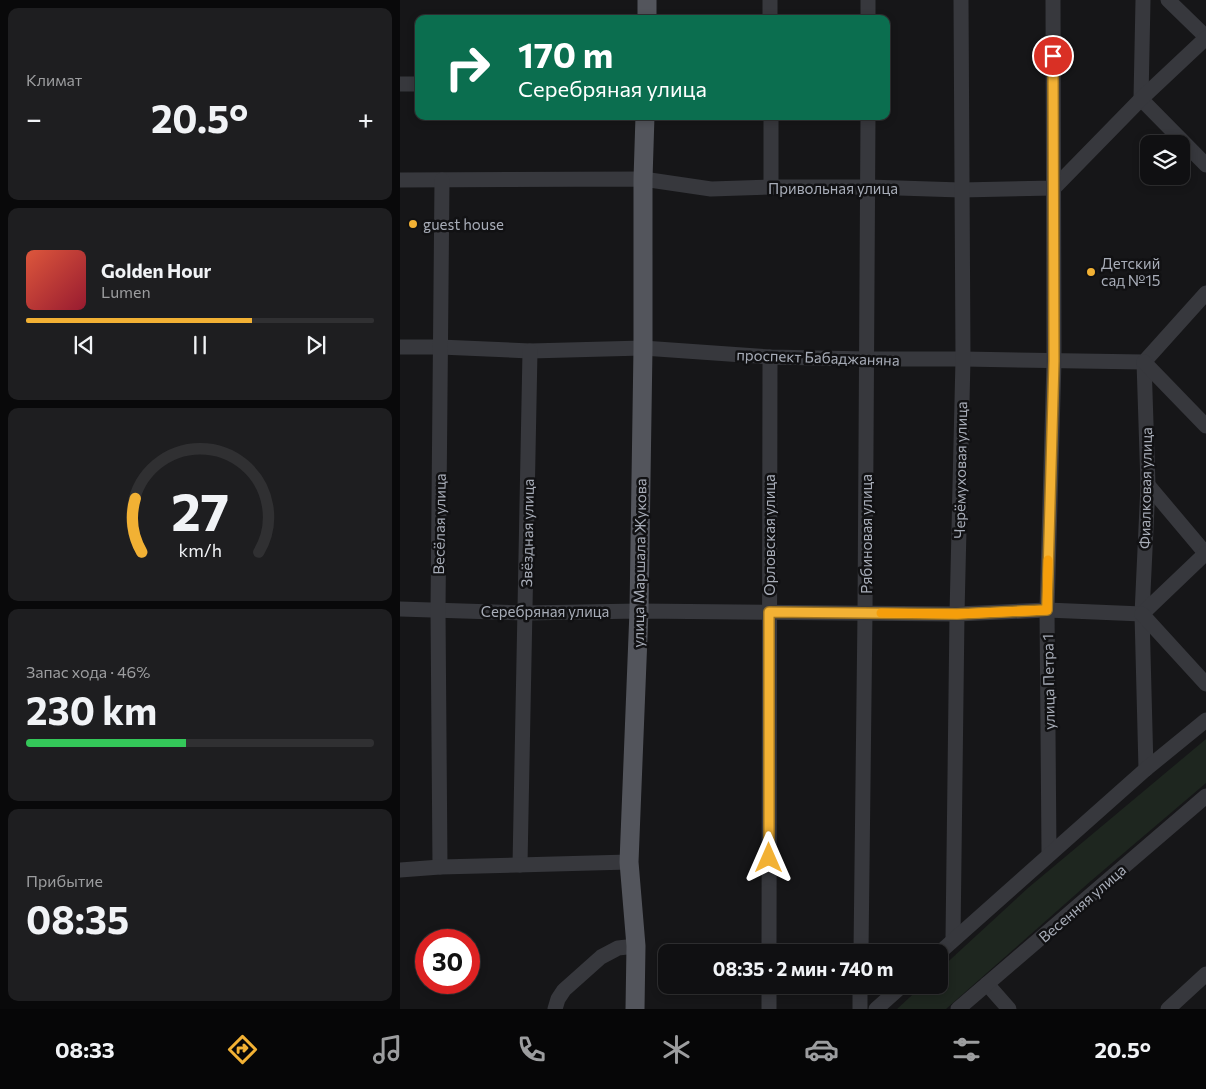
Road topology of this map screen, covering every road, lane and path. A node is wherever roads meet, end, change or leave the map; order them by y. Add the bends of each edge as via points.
1 (647, 0) edge
2 (770, 0) edge
3 (868, 0) edge
4 (961, 0) edge
5 (1053, 0) edge
6 (1143, 0) edge
7 (1168, 0) edge
8 (647, 15) edge
9 (770, 15) edge
10 (868, 15) edge
11 (1206, 37) edge
12 (400, 84) edge
13 (415, 84) edge
14 (1141, 99) junction
15 (645, 120) edge
16 (771, 120) edge
17 (868, 120) edge
18 (1206, 165) edge
19 (643, 179) junction
20 (400, 180) edge
21 (442, 180) junction
22 (771, 187) junction
23 (868, 187) junction
24 (1054, 188) junction
25 (961, 190) junction
26 (1205, 296) edge
27 (400, 347) edge
28 (440, 347) junction
29 (643, 348) junction
30 (530, 351) junction
31 (770, 357) junction
32 (867, 359) junction
33 (963, 359) junction
34 (1054, 361) junction
35 (1144, 362) junction
36 (1206, 426) edge
37 (1148, 485) junction
38 (1206, 554) edge
39 (400, 609) edge
40 (438, 610) junction
41 (1047, 610) junction
42 (639, 611) junction
43 (769, 612) junction
44 (526, 613) junction
45 (865, 613) junction
46 (957, 614) junction
47 (1142, 614) junction
48 (1206, 684) edge
49 (1206, 720) edge
50 (1146, 769) junction
51 (1206, 796) edge
52 (1050, 854) junction
53 (629, 862) junction
54 (520, 865) junction
55 (440, 868) junction
56 (400, 870) edge
57 (953, 940) junction
58 (769, 944) edge
59 (861, 944) edge
60 (948, 945) edge
61 (636, 946) junction
62 (1206, 974) edge
63 (987, 984) junction
64 (769, 994) edge
65 (860, 994) edge
66 (893, 994) edge
67 (632, 1007) edge
68 (555, 1009) edge
69 (769, 1009) edge
70 (860, 1009) edge
71 (876, 1009) edge
72 (958, 1009) edge
73 (1009, 1009) edge
74 (1168, 1009) edge

1 - 8 main road
2 - 9 street
3 - 10 street
4 - 25 street, Черёмуховая улица
5 - 24 street, улица Петра 1
6 - 14 street
7 - 11 street
11 - 14 street
12 - 13 street
14 - 18 street
14 - 24 street
15 - 19 main road, улица Маршала Жукова
16 - 22 street
17 - 23 street, Рябиновая улица
19 - 21 street, Привольная улица
19 - 22 street, Привольная улица via 711,190
19 - 29 main road, улица Маршала Жукова
20 - 21 street, Привольная улица
21 - 28 street, Весёлая улица
22 - 23 street, Привольная улица
23 - 25 street, Привольная улица
23 - 32 street, Рябиновая улица
24 - 25 street, Привольная улица
24 - 34 street, улица Петра 1
25 - 33 street, Черёмуховая улица
26 - 35 street
27 - 28 street, проспект Бабаджаняна
28 - 30 street, проспект Бабаджаняна
28 - 40 street, Весёлая улица
29 - 30 street, проспект Бабаджаняна
29 - 31 street, проспект Бабаджаняна
29 - 42 main road, улица Маршала Жукова
30 - 44 street, Звёздная улица
31 - 32 street, проспект Бабаджаняна
31 - 43 street, Орловская улица
32 - 33 street, проспект Бабаджаняна
32 - 45 street, Рябиновая улица
33 - 34 street, проспект Бабаджаняна
33 - 46 street, Черёмуховая улица
34 - 35 street, проспект Бабаджаняна
34 - 41 street, улица Петра 1
35 - 36 street
35 - 37 street, Фиалковая улица
37 - 38 street
37 - 47 street, Фиалковая улица
38 - 47 street
39 - 40 street, Серебряная улица
40 - 44 street, Серебряная улица
40 - 55 street, Весёлая улица
41 - 46 street, Серебряная улица
41 - 47 street, Серебряная улица
41 - 52 street, улица Петра 1
42 - 43 street, Серебряная улица
42 - 44 street, Серебряная улица
42 - 53 main road, улица Маршала Жукова
43 - 45 street, Серебряная улица
43 - 58 street, Орловская улица
44 - 54 street, Звёздная улица
45 - 46 street, Серебряная улица
45 - 59 street, Рябиновая улица
46 - 57 street, Черёмуховая улица
47 - 48 street
47 - 50 street, Фиалковая улица
49 - 50 street
50 - 52 street
51 - 63 street, Весенняя улица
52 - 57 street
53 - 54 street
53 - 61 main road, улица Маршала Жукова
54 - 55 street
55 - 56 street
57 - 60 street
61 - 67 main road, улица Маршала Жукова
61 - 68 street via 618,948 601,957 564,990
62 - 74 street
63 - 72 street, Весенняя улица
63 - 73 street
64 - 69 street
65 - 70 street
66 - 71 street

